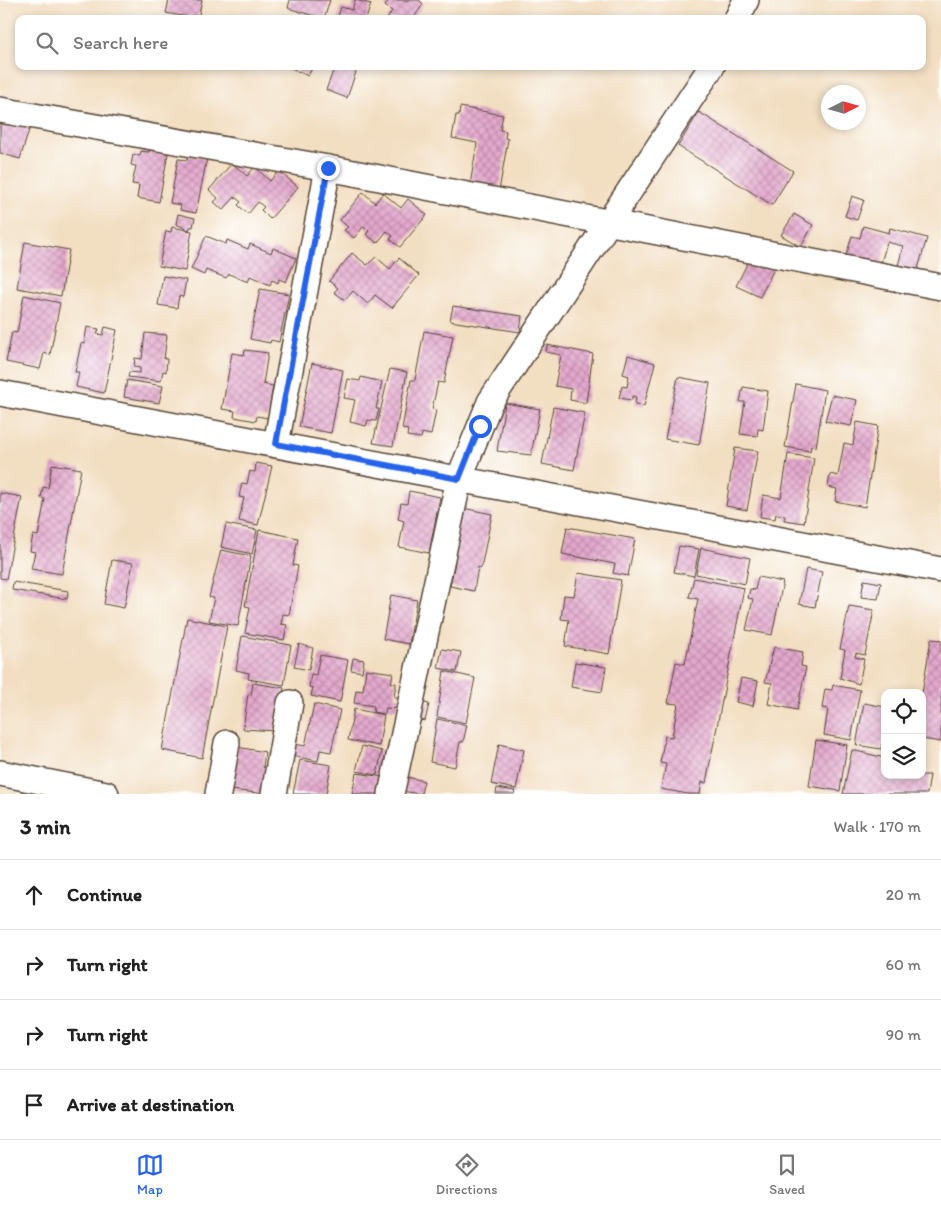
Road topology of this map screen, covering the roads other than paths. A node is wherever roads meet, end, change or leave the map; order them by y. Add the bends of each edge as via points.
1 (746, 0) edge
2 (739, 15) edge
3 (709, 70) edge
4 (0, 110) edge
5 (328, 168) junction
6 (609, 222) junction
7 (941, 287) edge
8 (0, 393) edge
9 (276, 444) junction
10 (459, 479) junction
11 (941, 570) edge
12 (290, 703) dead end
13 (227, 743) dead end
14 (0, 773) edge
15 (106, 794) edge
16 (218, 794) edge
17 (274, 794) edge
18 (390, 794) edge

1 - 2 street
3 - 6 street
4 - 5 street
5 - 6 street
5 - 9 street
6 - 7 street
6 - 10 street via 490,402
8 - 9 street
9 - 10 street
10 - 11 street
10 - 18 street
12 - 17 street
13 - 16 street
14 - 15 street

